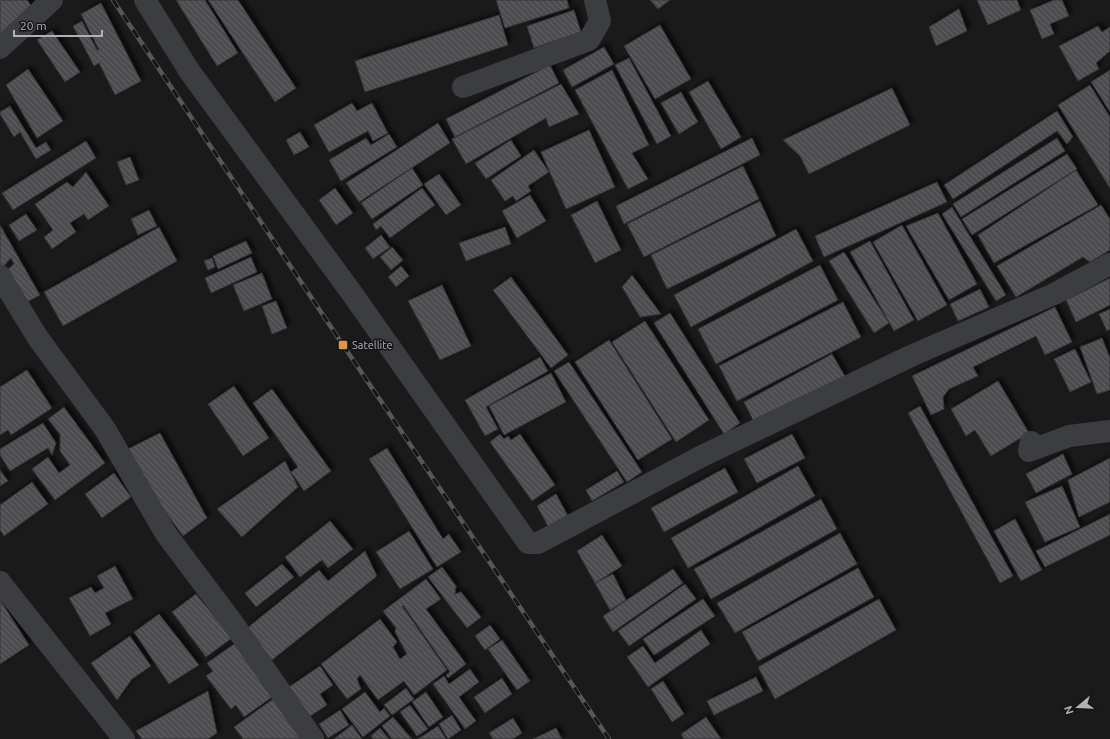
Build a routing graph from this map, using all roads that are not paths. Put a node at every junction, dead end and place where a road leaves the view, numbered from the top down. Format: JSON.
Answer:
{"nodes":[{"id":1,"x":52,"y":0,"type":"edge"},
{"id":2,"x":145,"y":0,"type":"edge"},
{"id":3,"x":595,"y":0,"type":"edge"},
{"id":4,"x":0,"y":48,"type":"edge"},
{"id":5,"x":464,"y":87,"type":"dead end"},
{"id":6,"x":1110,"y":264,"type":"edge"},
{"id":7,"x":0,"y":276,"type":"edge"},
{"id":8,"x":1110,"y":432,"type":"edge"},
{"id":9,"x":1031,"y":442,"type":"dead end"},
{"id":10,"x":0,"y":582,"type":"edge"},
{"id":11,"x":124,"y":739,"type":"edge"},
{"id":12,"x":313,"y":739,"type":"edge"}],
"edges":[{"from":1,"to":4,"type":"street"},
{"from":2,"to":6,"type":"street"},
{"from":3,"to":5,"type":"street"},
{"from":7,"to":12,"type":"street"},
{"from":8,"to":9,"type":"street"},
{"from":10,"to":11,"type":"street"}]}
